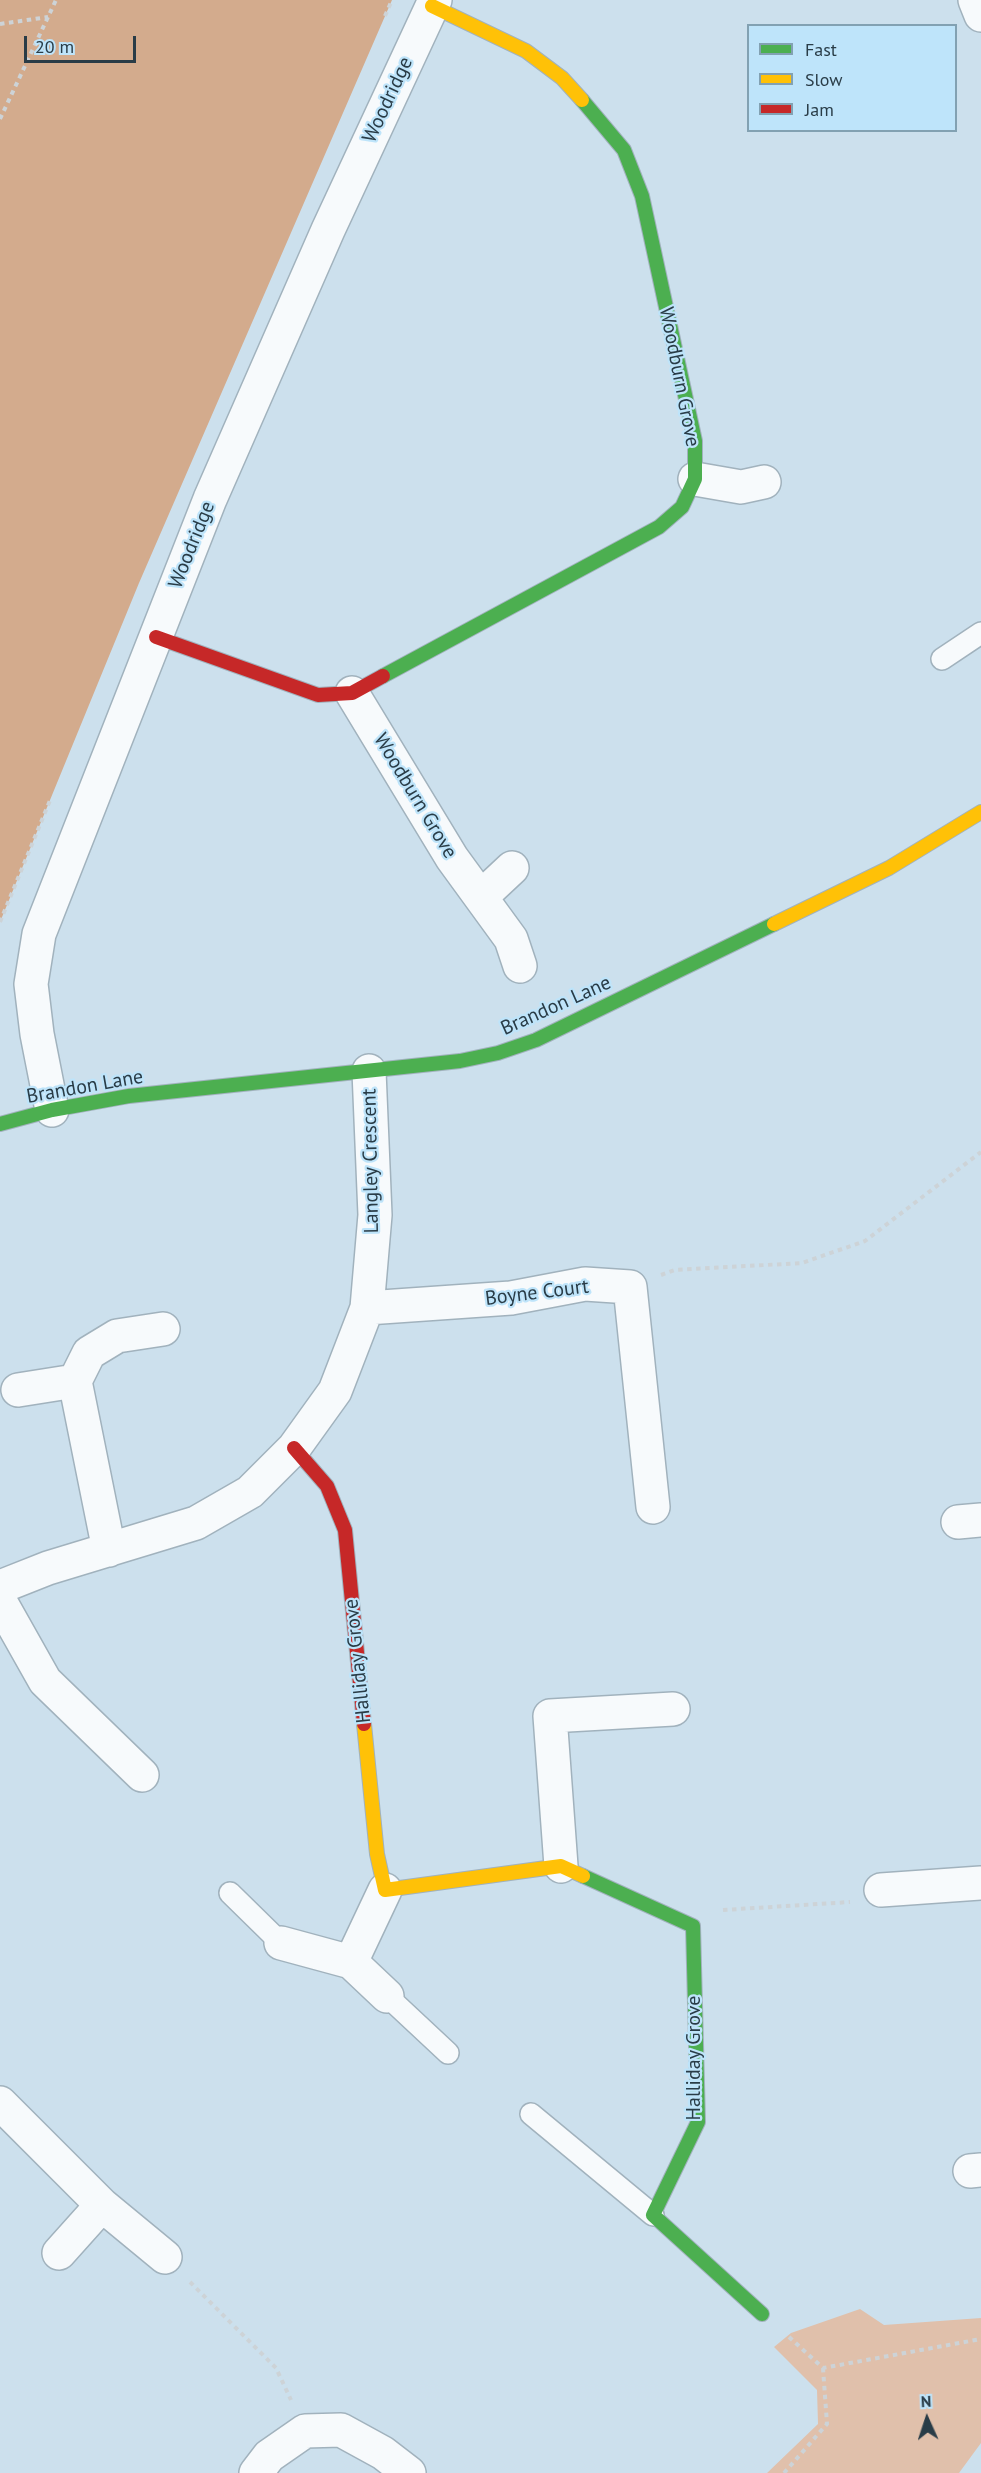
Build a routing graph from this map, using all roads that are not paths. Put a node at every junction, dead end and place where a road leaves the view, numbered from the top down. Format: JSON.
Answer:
{"nodes":[{"id":1,"x":975,"y":0,"type":"edge"},
{"id":2,"x":433,"y":3,"type":"edge"},
{"id":3,"x":981,"y":15,"type":"edge"},
{"id":4,"x":695,"y":479,"type":"junction"},
{"id":5,"x":764,"y":482,"type":"dead end"},
{"id":6,"x":981,"y":633,"type":"edge"},
{"id":7,"x":156,"y":637,"type":"junction"},
{"id":8,"x":942,"y":659,"type":"dead end"},
{"id":9,"x":352,"y":693,"type":"junction"},
{"id":10,"x":981,"y":812,"type":"edge"},
{"id":11,"x":512,"y":868,"type":"dead end"},
{"id":12,"x":481,"y":897,"type":"junction"},
{"id":13,"x":520,"y":966,"type":"dead end"},
{"id":14,"x":369,"y":1071,"type":"junction"},
{"id":15,"x":52,"y":1110,"type":"junction"},
{"id":16,"x":0,"y":1124,"type":"edge"},
{"id":17,"x":367,"y":1308,"type":"junction"},
{"id":18,"x":164,"y":1329,"type":"dead end"},
{"id":19,"x":75,"y":1381,"type":"junction"},
{"id":20,"x":18,"y":1390,"type":"dead end"},
{"id":21,"x":294,"y":1448,"type":"junction"},
{"id":22,"x":653,"y":1508,"type":"dead end"},
{"id":23,"x":110,"y":1550,"type":"junction"},
{"id":24,"x":0,"y":1587,"type":"edge"},
{"id":25,"x":0,"y":1601,"type":"edge"},
{"id":26,"x":673,"y":1709,"type":"dead end"},
{"id":27,"x":142,"y":1775,"type":"dead end"},
{"id":28,"x":561,"y":1866,"type":"junction"},
{"id":29,"x":981,"y":1882,"type":"edge"},
{"id":30,"x":385,"y":1890,"type":"junction"},
{"id":31,"x":881,"y":1890,"type":"road end"},
{"id":32,"x":230,"y":1893,"type":"dead end"},
{"id":33,"x":281,"y":1943,"type":"joint"},
{"id":34,"x":351,"y":1962,"type":"junction"},
{"id":35,"x":387,"y":1996,"type":"joint"},
{"id":36,"x":448,"y":2053,"type":"dead end"},
{"id":37,"x":0,"y":2103,"type":"edge"},
{"id":38,"x":531,"y":2114,"type":"dead end"},
{"id":39,"x":102,"y":2205,"type":"junction"},
{"id":40,"x":653,"y":2215,"type":"junction"},
{"id":41,"x":59,"y":2253,"type":"dead end"},
{"id":42,"x":165,"y":2257,"type":"road end"},
{"id":43,"x":762,"y":2314,"type":"road end"},
{"id":44,"x":256,"y":2473,"type":"edge"},
{"id":45,"x":409,"y":2473,"type":"edge"}],
"edges":[{"from":1,"to":3,"type":"street"},
{"from":2,"to":4,"type":"street","name":"Woodburn Grove"},
{"from":2,"to":7,"type":"street","name":"Woodridge"},
{"from":4,"to":5,"type":"street"},
{"from":4,"to":9,"type":"street","name":"Woodburn Grove"},
{"from":6,"to":8,"type":"lane"},
{"from":7,"to":9,"type":"street","name":"Woodburn Grove"},
{"from":7,"to":15,"type":"street","name":"Woodridge"},
{"from":9,"to":12,"type":"street","name":"Woodburn Grove"},
{"from":10,"to":14,"type":"street","name":"Brandon Lane"},
{"from":11,"to":12,"type":"street"},
{"from":12,"to":13,"type":"street","name":"Woodburn Grove"},
{"from":14,"to":15,"type":"street","name":"Brandon Lane"},
{"from":14,"to":17,"type":"street","name":"Langley Crescent"},
{"from":15,"to":16,"type":"street","name":"Brandon Lane"},
{"from":17,"to":21,"type":"street","name":"Langley Crescent"},
{"from":17,"to":22,"type":"street","name":"Boyne Court"},
{"from":18,"to":19,"type":"street"},
{"from":19,"to":20,"type":"street"},
{"from":19,"to":23,"type":"street"},
{"from":21,"to":23,"type":"street","name":"Langley Crescent"},
{"from":21,"to":30,"type":"street","name":"Halliday Grove"},
{"from":23,"to":24,"type":"street","name":"Langley Crescent"},
{"from":25,"to":27,"type":"street"},
{"from":26,"to":28,"type":"street"},
{"from":28,"to":30,"type":"street"},
{"from":28,"to":40,"type":"street","name":"Halliday Grove"},
{"from":29,"to":31,"type":"street"},
{"from":30,"to":34,"type":"street"},
{"from":32,"to":33,"type":"lane"},
{"from":33,"to":34,"type":"street"},
{"from":34,"to":35,"type":"street"},
{"from":35,"to":36,"type":"lane"},
{"from":37,"to":39,"type":"street"},
{"from":38,"to":40,"type":"lane"},
{"from":39,"to":41,"type":"street"},
{"from":39,"to":42,"type":"street"},
{"from":40,"to":43,"type":"street"},
{"from":44,"to":45,"type":"street"}]}
